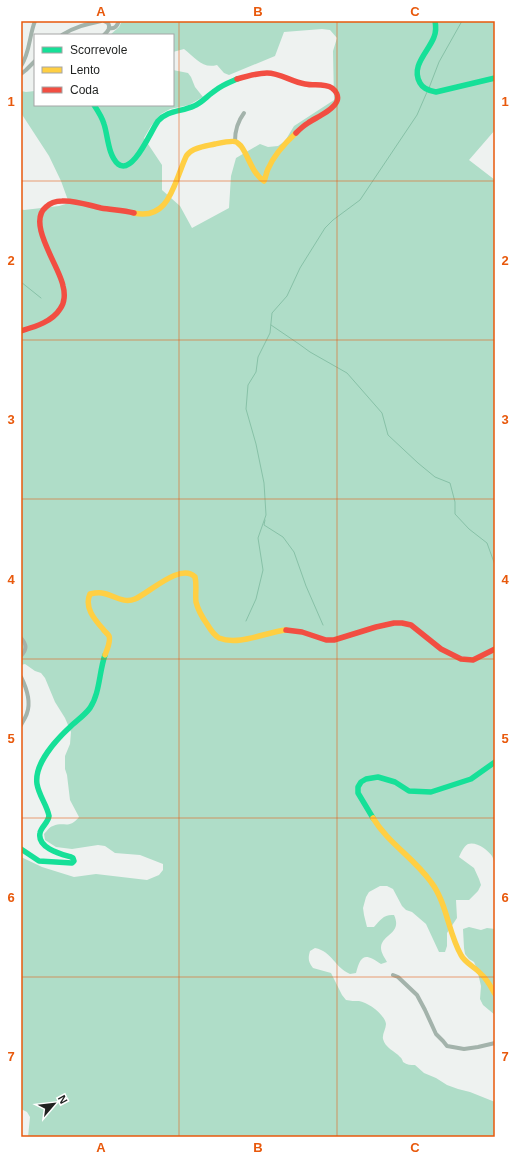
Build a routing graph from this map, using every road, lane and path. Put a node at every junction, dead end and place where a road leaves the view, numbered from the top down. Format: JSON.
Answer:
{"nodes":[{"id":1,"x":35,"y":21,"type":"edge"},
{"id":2,"x":101,"y":21,"type":"edge"},
{"id":3,"x":104,"y":21,"type":"edge"},
{"id":4,"x":119,"y":21,"type":"edge"},
{"id":5,"x":435,"y":21,"type":"edge"},
{"id":6,"x":110,"y":28,"type":"junction"},
{"id":7,"x":64,"y":34,"type":"edge"},
{"id":8,"x":105,"y":34,"type":"edge"},
{"id":9,"x":34,"y":62,"type":"edge"},
{"id":10,"x":21,"y":66,"type":"edge"},
{"id":11,"x":21,"y":74,"type":"edge"},
{"id":12,"x":495,"y":78,"type":"edge"},
{"id":13,"x":95,"y":106,"type":"edge"},
{"id":14,"x":244,"y":113,"type":"dead end"},
{"id":15,"x":235,"y":141,"type":"junction"},
{"id":16,"x":21,"y":331,"type":"edge"},
{"id":17,"x":21,"y":638,"type":"edge"},
{"id":18,"x":495,"y":649,"type":"edge"},
{"id":19,"x":21,"y":656,"type":"edge"},
{"id":20,"x":21,"y":677,"type":"edge"},
{"id":21,"x":21,"y":725,"type":"edge"},
{"id":22,"x":495,"y":762,"type":"edge"},
{"id":23,"x":21,"y":849,"type":"edge"},
{"id":24,"x":393,"y":975,"type":"dead end"},
{"id":25,"x":495,"y":994,"type":"edge"},
{"id":26,"x":495,"y":1043,"type":"edge"}],
"edges":[{"from":1,"to":10,"type":"street"},
{"from":2,"to":7,"type":"street"},
{"from":3,"to":6,"type":"street"},
{"from":4,"to":6,"type":"street"},
{"from":5,"to":12,"type":"street"},
{"from":6,"to":8,"type":"street"},
{"from":9,"to":11,"type":"street"},
{"from":13,"to":15,"type":"street"},
{"from":14,"to":15,"type":"street"},
{"from":15,"to":16,"type":"street"},
{"from":17,"to":19,"type":"street"},
{"from":18,"to":23,"type":"street"},
{"from":20,"to":21,"type":"street"},
{"from":22,"to":25,"type":"street"},
{"from":24,"to":26,"type":"street"}]}
